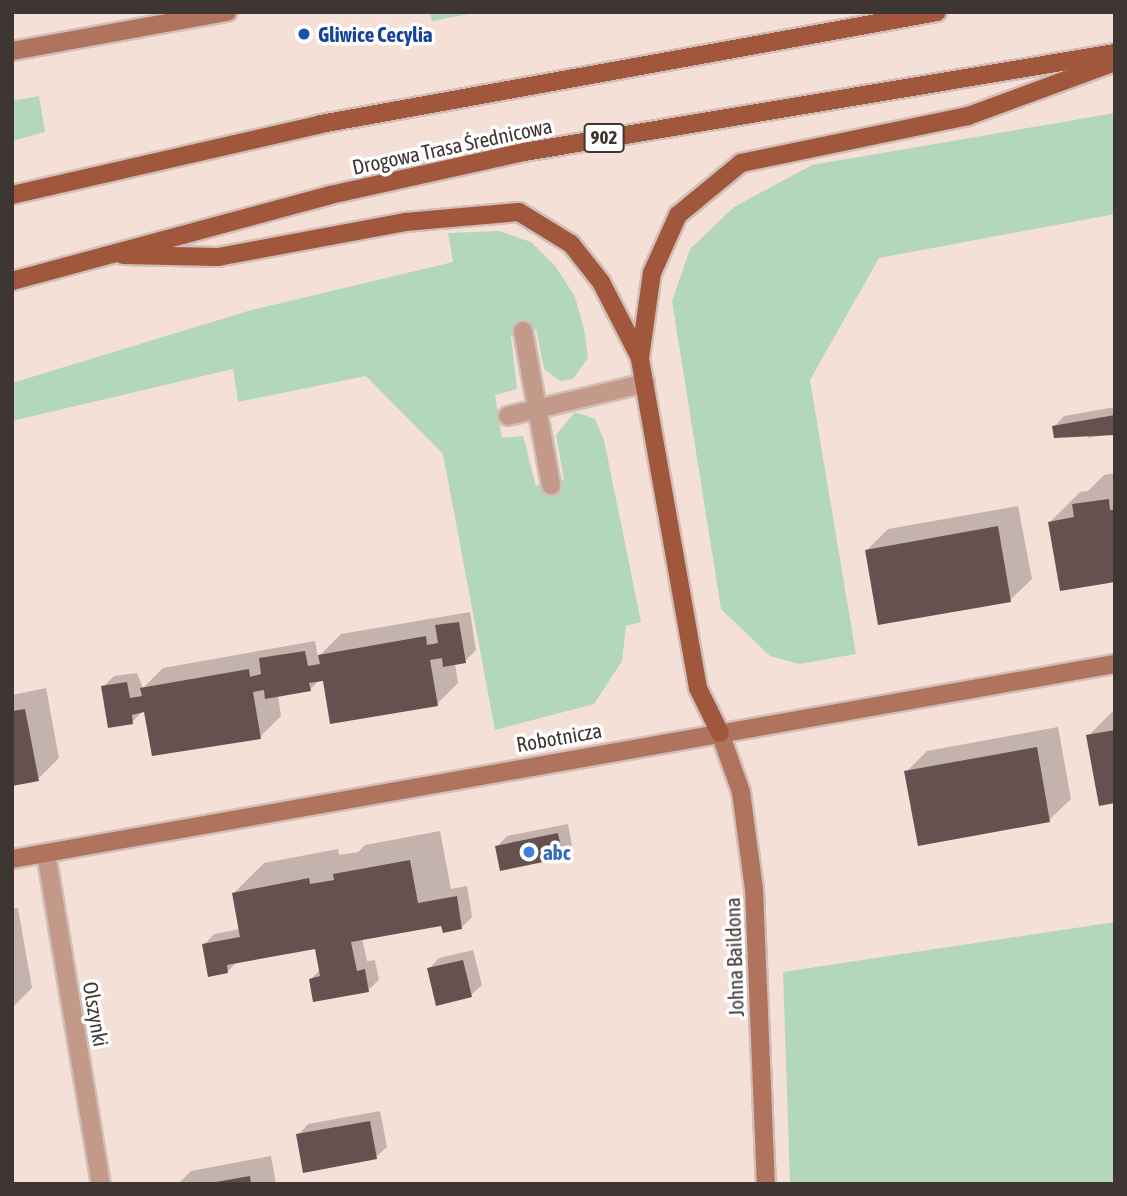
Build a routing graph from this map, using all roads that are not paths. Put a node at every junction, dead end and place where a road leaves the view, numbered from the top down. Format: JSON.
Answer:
{"nodes":[{"id":1,"x":227,"y":12,"type":"edge"},
{"id":2,"x":937,"y":12,"type":"edge"},
{"id":3,"x":12,"y":51,"type":"edge"},
{"id":4,"x":1115,"y":52,"type":"edge"},
{"id":5,"x":1115,"y":62,"type":"edge"},
{"id":6,"x":12,"y":195,"type":"edge"},
{"id":7,"x":100,"y":255,"type":"junction"},
{"id":8,"x":12,"y":281,"type":"edge"},
{"id":9,"x":523,"y":331,"type":"dead end"},
{"id":10,"x":640,"y":358,"type":"junction"},
{"id":11,"x":645,"y":383,"type":"junction"},
{"id":12,"x":537,"y":409,"type":"junction"},
{"id":13,"x":508,"y":416,"type":"dead end"},
{"id":14,"x":551,"y":485,"type":"dead end"},
{"id":15,"x":1115,"y":664,"type":"edge"},
{"id":16,"x":720,"y":733,"type":"junction"},
{"id":17,"x":46,"y":853,"type":"junction"},
{"id":18,"x":12,"y":859,"type":"edge"},
{"id":19,"x":101,"y":1184,"type":"edge"},
{"id":20,"x":766,"y":1184,"type":"edge"}],
"edges":[{"from":1,"to":3,"type":"street"},
{"from":2,"to":6,"type":"main road","name":"Drogowa Trasa Średnicowa"},
{"from":4,"to":7,"type":"main road","name":"Drogowa Trasa Średnicowa","number":"902"},
{"from":5,"to":10,"type":"main road"},
{"from":7,"to":8,"type":"main road","name":"Drogowa Trasa Średnicowa","number":"902"},
{"from":7,"to":10,"type":"main road"},
{"from":9,"to":12,"type":"street"},
{"from":10,"to":11,"type":"main road"},
{"from":11,"to":12,"type":"street"},
{"from":11,"to":16,"type":"main road"},
{"from":12,"to":13,"type":"street"},
{"from":12,"to":14,"type":"street"},
{"from":15,"to":16,"type":"street","name":"Robotnicza"},
{"from":16,"to":17,"type":"street","name":"Robotnicza"},
{"from":16,"to":20,"type":"street","name":"Johna Baildona"},
{"from":17,"to":18,"type":"street","name":"Robotnicza"},
{"from":17,"to":19,"type":"street","name":"Olszynki"}]}
